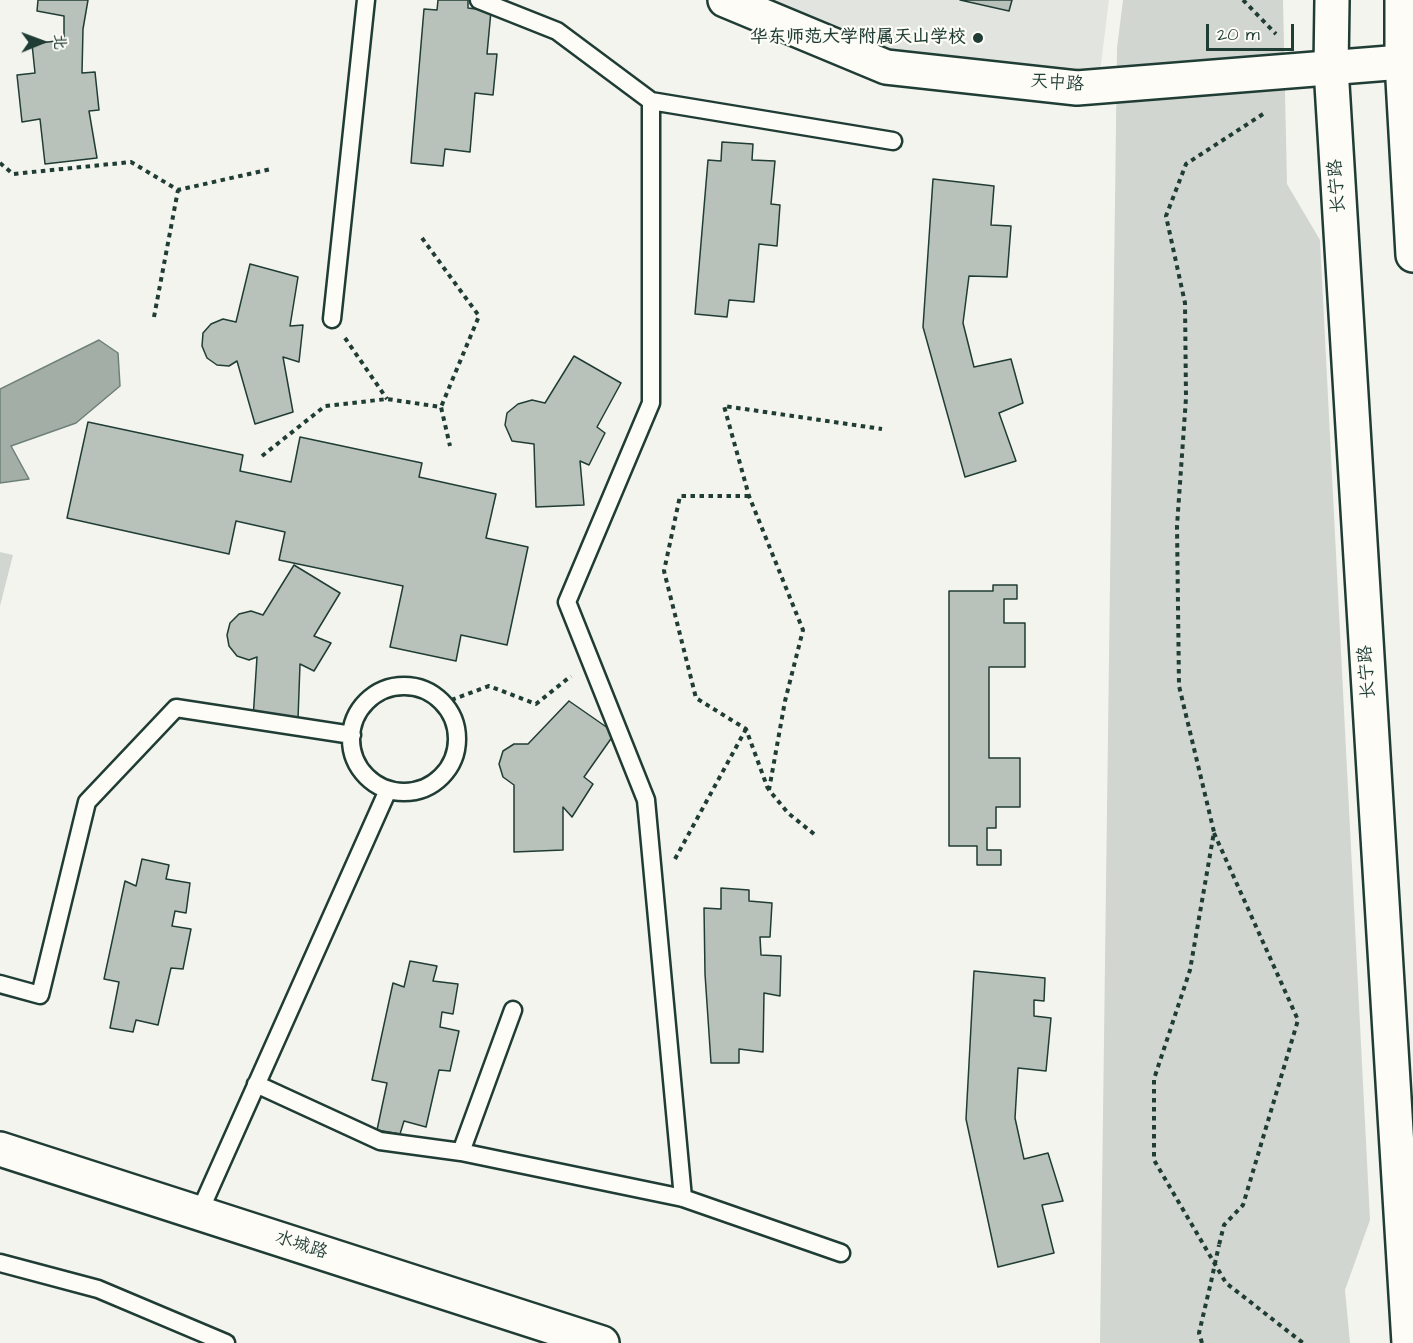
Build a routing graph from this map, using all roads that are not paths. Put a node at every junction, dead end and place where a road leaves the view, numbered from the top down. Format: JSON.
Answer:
{"nodes":[{"id":1,"x":366,"y":0,"type":"edge"},
{"id":2,"x":479,"y":0,"type":"edge"},
{"id":3,"x":725,"y":0,"type":"edge"},
{"id":4,"x":1332,"y":0,"type":"edge"},
{"id":5,"x":1402,"y":0,"type":"edge"},
{"id":6,"x":1402,"y":62,"type":"junction"},
{"id":7,"x":1331,"y":68,"type":"junction"},
{"id":8,"x":651,"y":101,"type":"junction"},
{"id":9,"x":893,"y":141,"type":"dead end"},
{"id":10,"x":1413,"y":255,"type":"edge"},
{"id":11,"x":332,"y":319,"type":"road end"},
{"id":12,"x":352,"y":735,"type":"junction"},
{"id":13,"x":388,"y":790,"type":"junction"},
{"id":14,"x":0,"y":984,"type":"edge"},
{"id":15,"x":513,"y":1010,"type":"dead end"},
{"id":16,"x":256,"y":1084,"type":"junction"},
{"id":17,"x":0,"y":1149,"type":"edge"},
{"id":18,"x":461,"y":1152,"type":"junction"},
{"id":19,"x":683,"y":1198,"type":"junction"},
{"id":20,"x":199,"y":1213,"type":"junction"},
{"id":21,"x":841,"y":1253,"type":"dead end"},
{"id":22,"x":0,"y":1263,"type":"edge"},
{"id":23,"x":226,"y":1343,"type":"edge"},
{"id":24,"x":602,"y":1343,"type":"edge"},
{"id":25,"x":1409,"y":1343,"type":"edge"}],
"edges":[{"from":1,"to":11,"type":"lane"},
{"from":2,"to":8,"type":"lane"},
{"from":3,"to":7,"type":"main road","name":"天中路"},
{"from":4,"to":7,"type":"main road","name":"长宁路"},
{"from":5,"to":6,"type":"main road"},
{"from":6,"to":7,"type":"main road","name":"天中路"},
{"from":6,"to":10,"type":"main road"},
{"from":7,"to":25,"type":"main road","name":"长宁路"},
{"from":8,"to":9,"type":"lane"},
{"from":8,"to":19,"type":"lane"},
{"from":12,"to":13,"type":"lane"},
{"from":12,"to":13,"type":"lane"},
{"from":12,"to":14,"type":"lane"},
{"from":13,"to":16,"type":"lane"},
{"from":15,"to":18,"type":"lane"},
{"from":16,"to":18,"type":"lane"},
{"from":16,"to":20,"type":"lane"},
{"from":17,"to":20,"type":"main road","name":"水城路"},
{"from":18,"to":19,"type":"lane"},
{"from":19,"to":21,"type":"lane"},
{"from":20,"to":24,"type":"main road","name":"水城路"},
{"from":22,"to":23,"type":"lane"}]}
